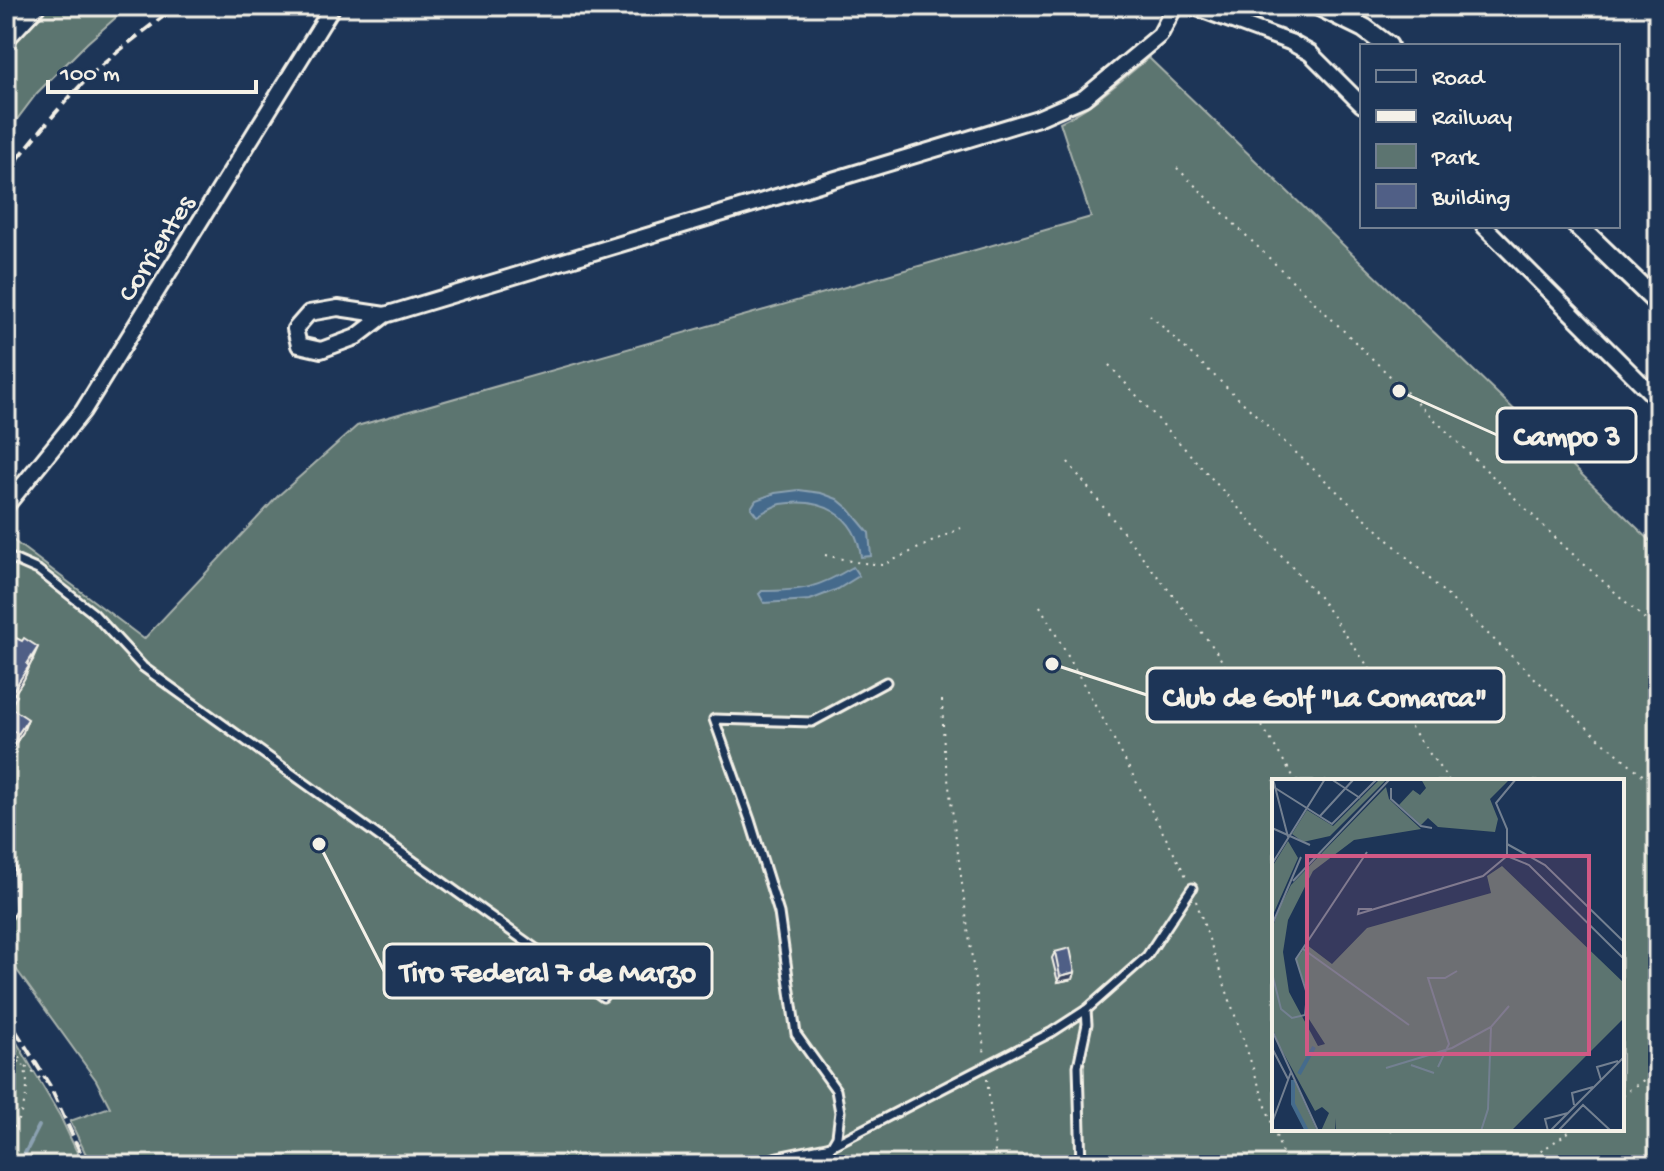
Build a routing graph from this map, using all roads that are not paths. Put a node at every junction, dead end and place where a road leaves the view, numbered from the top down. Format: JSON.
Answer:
{"nodes":[{"id":1,"x":35,"y":6,"type":"edge"},
{"id":2,"x":333,"y":6,"type":"edge"},
{"id":3,"x":1175,"y":6,"type":"edge"},
{"id":4,"x":1192,"y":6,"type":"edge"},
{"id":5,"x":1319,"y":6,"type":"edge"},
{"id":6,"x":8,"y":32,"type":"edge"},
{"id":7,"x":1385,"y":44,"type":"edge"},
{"id":8,"x":1360,"y":103,"type":"edge"},
{"id":9,"x":1486,"y":228,"type":"edge"},
{"id":10,"x":1580,"y":228,"type":"edge"},
{"id":11,"x":1658,"y":303,"type":"edge"},
{"id":12,"x":385,"y":315,"type":"junction"},
{"id":13,"x":1658,"y":400,"type":"edge"},
{"id":14,"x":6,"y":506,"type":"edge"},
{"id":15,"x":6,"y":556,"type":"edge"},
{"id":16,"x":886,"y":682,"type":"dead end"},
{"id":17,"x":6,"y":860,"type":"edge"},
{"id":18,"x":1192,"y":888,"type":"road end"},
{"id":19,"x":6,"y":912,"type":"edge"},
{"id":20,"x":603,"y":997,"type":"dead end"},
{"id":21,"x":1086,"y":1010,"type":"junction"},
{"id":22,"x":831,"y":1146,"type":"junction"},
{"id":23,"x":757,"y":1165,"type":"edge"},
{"id":24,"x":820,"y":1165,"type":"edge"},
{"id":25,"x":1081,"y":1165,"type":"edge"}],
"edges":[{"from":1,"to":6,"type":"street"},
{"from":2,"to":14,"type":"street","name":"Corrientes"},
{"from":3,"to":12,"type":"street"},
{"from":4,"to":8,"type":"street"},
{"from":5,"to":7,"type":"street"},
{"from":9,"to":13,"type":"street"},
{"from":10,"to":11,"type":"street"},
{"from":12,"to":12,"type":"street"},
{"from":15,"to":20,"type":"lane"},
{"from":16,"to":22,"type":"lane"},
{"from":17,"to":19,"type":"street"},
{"from":18,"to":21,"type":"lane"},
{"from":21,"to":22,"type":"lane"},
{"from":21,"to":25,"type":"lane"},
{"from":22,"to":23,"type":"lane"},
{"from":22,"to":24,"type":"lane"}]}
